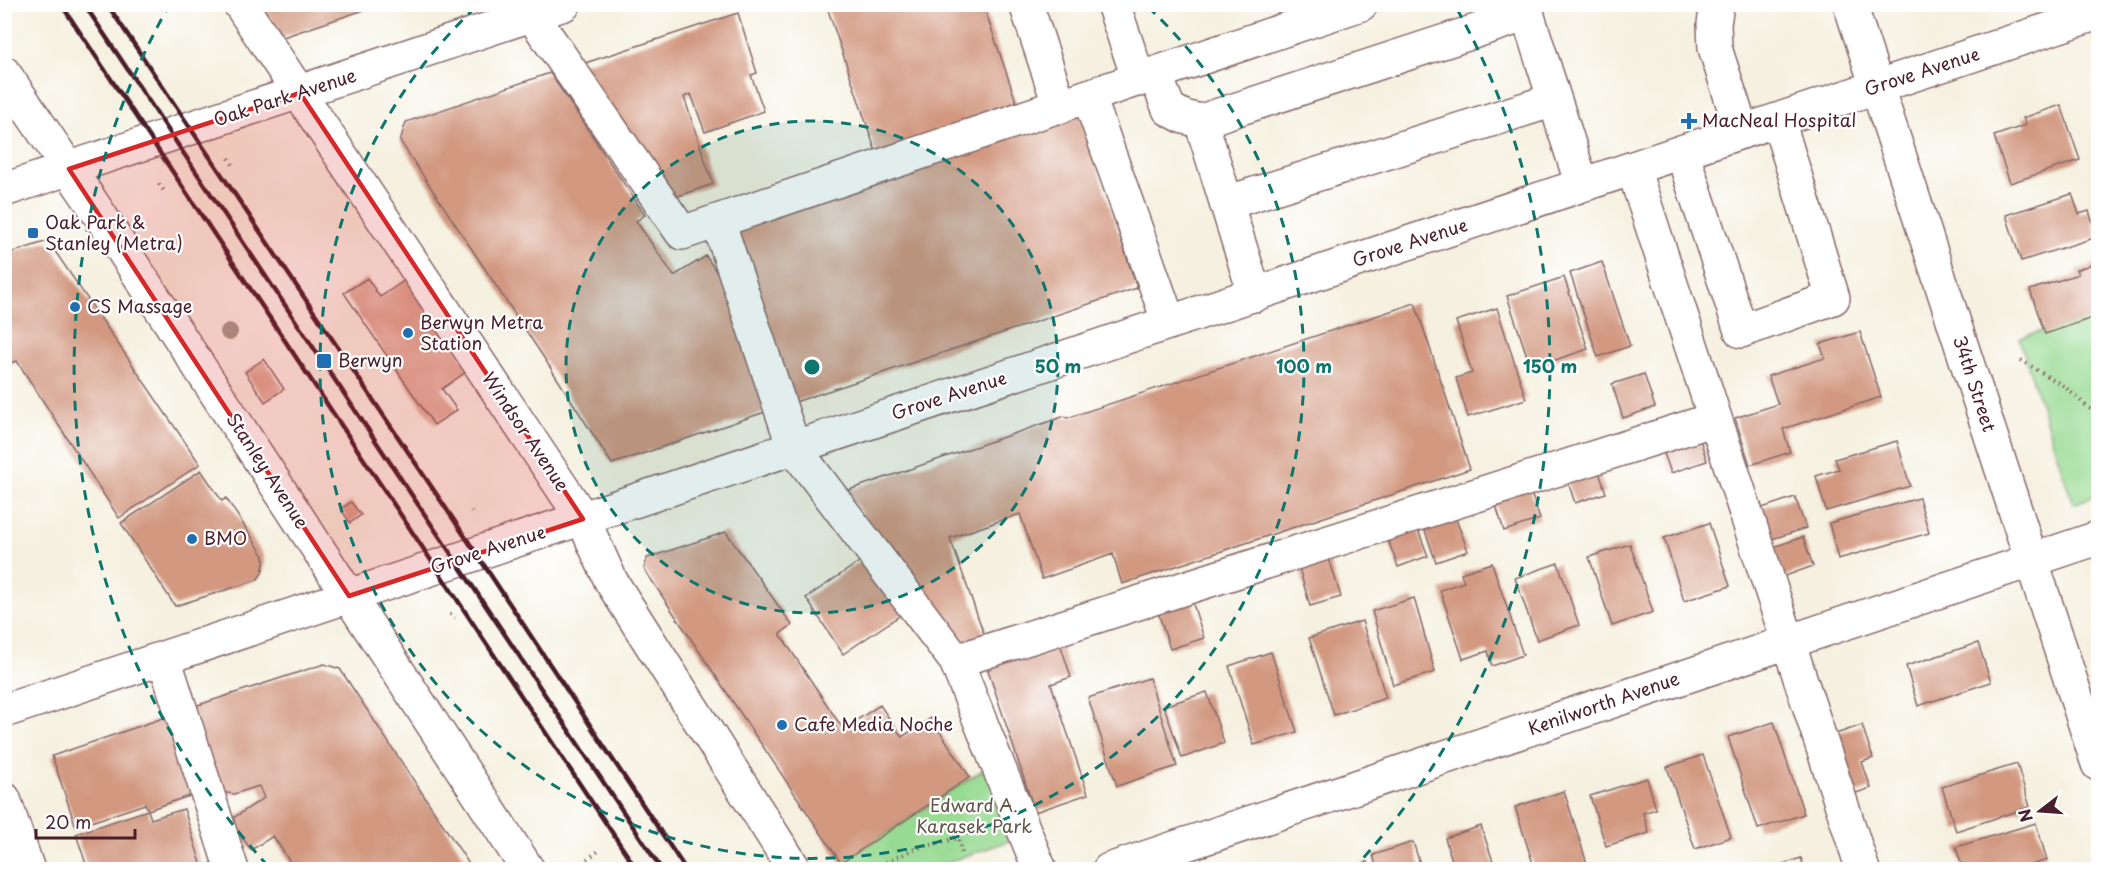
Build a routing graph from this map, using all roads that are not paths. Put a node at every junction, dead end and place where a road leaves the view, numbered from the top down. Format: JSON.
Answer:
{"nodes":[{"id":1,"x":240,"y":4,"type":"edge"},
{"id":2,"x":564,"y":4,"type":"edge"},
{"id":3,"x":1026,"y":4,"type":"edge"},
{"id":4,"x":1113,"y":4,"type":"edge"},
{"id":5,"x":1360,"y":4,"type":"edge"},
{"id":6,"x":1718,"y":4,"type":"edge"},
{"id":7,"x":1850,"y":4,"type":"edge"},
{"id":8,"x":1526,"y":9,"type":"edge"},
{"id":9,"x":2098,"y":13,"type":"edge"},
{"id":10,"x":532,"y":15,"type":"junction"},
{"id":11,"x":4,"y":73,"type":"edge"},
{"id":12,"x":1147,"y":77,"type":"junction"},
{"id":13,"x":1877,"y":87,"type":"junction"},
{"id":14,"x":300,"y":93,"type":"junction"},
{"id":15,"x":1554,"y":100,"type":"junction"},
{"id":16,"x":1074,"y":102,"type":"junction"},
{"id":17,"x":1778,"y":120,"type":"junction"},
{"id":18,"x":1201,"y":121,"type":"junction"},
{"id":19,"x":1742,"y":132,"type":"junction"},
{"id":20,"x":1682,"y":152,"type":"junction"},
{"id":21,"x":1634,"y":168,"type":"junction"},
{"id":22,"x":69,"y":169,"type":"junction"},
{"id":23,"x":1582,"y":185,"type":"junction"},
{"id":24,"x":4,"y":190,"type":"edge"},
{"id":25,"x":1226,"y":203,"type":"junction"},
{"id":26,"x":718,"y":221,"type":"junction"},
{"id":27,"x":1256,"y":295,"type":"junction"},
{"id":28,"x":1169,"y":323,"type":"junction"},
{"id":29,"x":1715,"y":419,"type":"junction"},
{"id":30,"x":794,"y":448,"type":"junction"},
{"id":31,"x":583,"y":519,"type":"junction"},
{"id":32,"x":2098,"y":538,"type":"edge"},
{"id":33,"x":2031,"y":560,"type":"junction"},
{"id":34,"x":349,"y":596,"type":"junction"},
{"id":35,"x":1788,"y":642,"type":"junction"},
{"id":36,"x":164,"y":658,"type":"junction"},
{"id":37,"x":956,"y":661,"type":"junction"},
{"id":38,"x":4,"y":711,"type":"edge"},
{"id":39,"x":2090,"y":712,"type":"edge"},
{"id":40,"x":2098,"y":764,"type":"edge"},
{"id":41,"x":4,"y":799,"type":"edge"},
{"id":42,"x":28,"y":870,"type":"edge"},
{"id":43,"x":232,"y":870,"type":"edge"},
{"id":44,"x":528,"y":870,"type":"edge"},
{"id":45,"x":795,"y":870,"type":"edge"},
{"id":46,"x":1040,"y":870,"type":"edge"},
{"id":47,"x":1109,"y":870,"type":"edge"},
{"id":48,"x":1863,"y":870,"type":"edge"}],
"edges":[{"from":1,"to":14,"type":"street","name":"Windsor Avenue"},
{"from":2,"to":10,"type":"street","name":"Oak Park Avenue"},
{"from":3,"to":16,"type":"street"},
{"from":4,"to":12,"type":"street"},
{"from":5,"to":12,"type":"street"},
{"from":6,"to":19,"type":"street"},
{"from":7,"to":13,"type":"street","name":"34th Street"},
{"from":8,"to":15,"type":"street"},
{"from":8,"to":18,"type":"street"},
{"from":9,"to":13,"type":"street","name":"Grove Avenue"},
{"from":10,"to":14,"type":"street","name":"Oak Park Avenue"},
{"from":10,"to":26,"type":"street"},
{"from":11,"to":22,"type":"street","name":"Stanley Avenue"},
{"from":12,"to":16,"type":"street"},
{"from":12,"to":18,"type":"street"},
{"from":13,"to":17,"type":"street","name":"Grove Avenue"},
{"from":13,"to":33,"type":"street","name":"34th Street"},
{"from":14,"to":22,"type":"street","name":"Oak Park Avenue"},
{"from":14,"to":31,"type":"street","name":"Windsor Avenue"},
{"from":15,"to":23,"type":"street"},
{"from":15,"to":25,"type":"street"},
{"from":16,"to":26,"type":"street"},
{"from":16,"to":28,"type":"street"},
{"from":17,"to":19,"type":"street","name":"Grove Avenue"},
{"from":17,"to":20,"type":"street"},
{"from":18,"to":25,"type":"street"},
{"from":19,"to":20,"type":"street","name":"Grove Avenue"},
{"from":20,"to":21,"type":"street","name":"Grove Avenue"},
{"from":21,"to":23,"type":"street","name":"Grove Avenue"},
{"from":21,"to":29,"type":"street"},
{"from":22,"to":24,"type":"street","name":"Oak Park Avenue"},
{"from":22,"to":34,"type":"street","name":"Stanley Avenue"},
{"from":23,"to":27,"type":"street","name":"Grove Avenue"},
{"from":25,"to":27,"type":"street"},
{"from":26,"to":30,"type":"street"},
{"from":27,"to":28,"type":"street","name":"Grove Avenue"},
{"from":28,"to":30,"type":"street","name":"Grove Avenue"},
{"from":29,"to":35,"type":"street"},
{"from":29,"to":37,"type":"street"},
{"from":30,"to":31,"type":"street","name":"Grove Avenue"},
{"from":30,"to":37,"type":"street"},
{"from":31,"to":34,"type":"street","name":"Grove Avenue"},
{"from":31,"to":45,"type":"street","name":"Windsor Avenue"},
{"from":32,"to":33,"type":"street","name":"Kenilworth Avenue"},
{"from":33,"to":35,"type":"street","name":"Kenilworth Avenue"},
{"from":33,"to":39,"type":"street","name":"34th Street"},
{"from":34,"to":36,"type":"street","name":"Grove Avenue"},
{"from":34,"to":44,"type":"street","name":"Stanley Avenue"},
{"from":35,"to":47,"type":"street","name":"Kenilworth Avenue"},
{"from":35,"to":48,"type":"street"},
{"from":36,"to":38,"type":"street","name":"Grove Avenue"},
{"from":36,"to":43,"type":"street"},
{"from":37,"to":46,"type":"street"},
{"from":39,"to":40,"type":"street","name":"34th Street"},
{"from":41,"to":42,"type":"street"}]}
